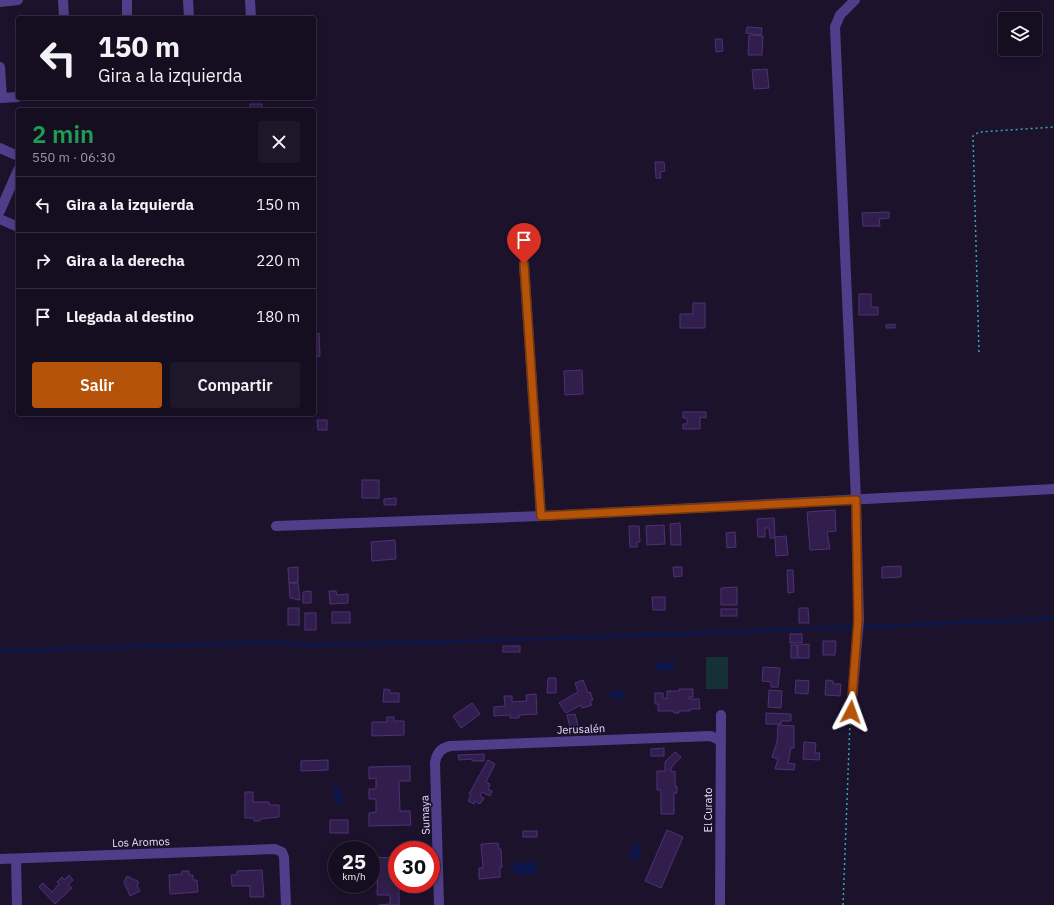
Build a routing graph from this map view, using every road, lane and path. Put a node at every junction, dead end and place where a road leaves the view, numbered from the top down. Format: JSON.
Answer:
{"nodes":[{"id":1,"x":18,"y":0,"type":"edge"},
{"id":2,"x":63,"y":0,"type":"edge"},
{"id":3,"x":127,"y":0,"type":"edge"},
{"id":4,"x":188,"y":0,"type":"edge"},
{"id":5,"x":250,"y":0,"type":"edge"},
{"id":6,"x":854,"y":0,"type":"edge"},
{"id":7,"x":0,"y":2,"type":"edge"},
{"id":8,"x":64,"y":16,"type":"edge"},
{"id":9,"x":127,"y":16,"type":"edge"},
{"id":10,"x":189,"y":16,"type":"edge"},
{"id":11,"x":251,"y":16,"type":"edge"},
{"id":12,"x":0,"y":67,"type":"edge"},
{"id":13,"x":16,"y":97,"type":"edge"},
{"id":14,"x":1,"y":98,"type":"edge"},
{"id":15,"x":1054,"y":127,"type":"edge"},
{"id":16,"x":0,"y":148,"type":"edge"},
{"id":17,"x":16,"y":155,"type":"edge"},
{"id":18,"x":16,"y":175,"type":"edge"},
{"id":19,"x":0,"y":211,"type":"edge"},
{"id":20,"x":0,"y":219,"type":"edge"},
{"id":21,"x":16,"y":225,"type":"edge"},
{"id":22,"x":524,"y":264,"type":"dead end"},
{"id":23,"x":979,"y":352,"type":"dead end"},
{"id":24,"x":1054,"y":490,"type":"edge"},
{"id":25,"x":856,"y":500,"type":"junction"},
{"id":26,"x":541,"y":516,"type":"junction"},
{"id":27,"x":276,"y":526,"type":"dead end"},
{"id":28,"x":851,"y":712,"type":"joint"},
{"id":29,"x":721,"y":715,"type":"dead end"},
{"id":30,"x":721,"y":742,"type":"junction"},
{"id":31,"x":441,"y":750,"type":"joint"},
{"id":32,"x":0,"y":859,"type":"edge"},
{"id":33,"x":16,"y":859,"type":"junction"},
{"id":34,"x":17,"y":905,"type":"edge"},
{"id":35,"x":286,"y":905,"type":"edge"},
{"id":36,"x":439,"y":905,"type":"edge"},
{"id":37,"x":720,"y":905,"type":"edge"},
{"id":38,"x":843,"y":905,"type":"edge"}],
"edges":[{"from":1,"to":7,"type":"street"},
{"from":2,"to":8,"type":"street"},
{"from":3,"to":9,"type":"street"},
{"from":4,"to":10,"type":"street"},
{"from":5,"to":11,"type":"street"},
{"from":6,"to":25,"type":"street"},
{"from":12,"to":14,"type":"street"},
{"from":13,"to":14,"type":"street"},
{"from":15,"to":23,"type":"path"},
{"from":16,"to":17,"type":"street"},
{"from":18,"to":19,"type":"street"},
{"from":20,"to":21,"type":"street"},
{"from":22,"to":26,"type":"street"},
{"from":24,"to":25,"type":"street"},
{"from":25,"to":26,"type":"street"},
{"from":25,"to":28,"type":"street"},
{"from":26,"to":27,"type":"street"},
{"from":28,"to":38,"type":"path"},
{"from":29,"to":30,"type":"street","name":"El Curato"},
{"from":30,"to":31,"type":"street","name":"Jerusalén"},
{"from":30,"to":37,"type":"street","name":"El Curato"},
{"from":31,"to":36,"type":"street","name":"Sumaya"},
{"from":32,"to":33,"type":"street","name":"Los Aromos"},
{"from":33,"to":34,"type":"street"},
{"from":33,"to":35,"type":"street","name":"Los Aromos"}]}
